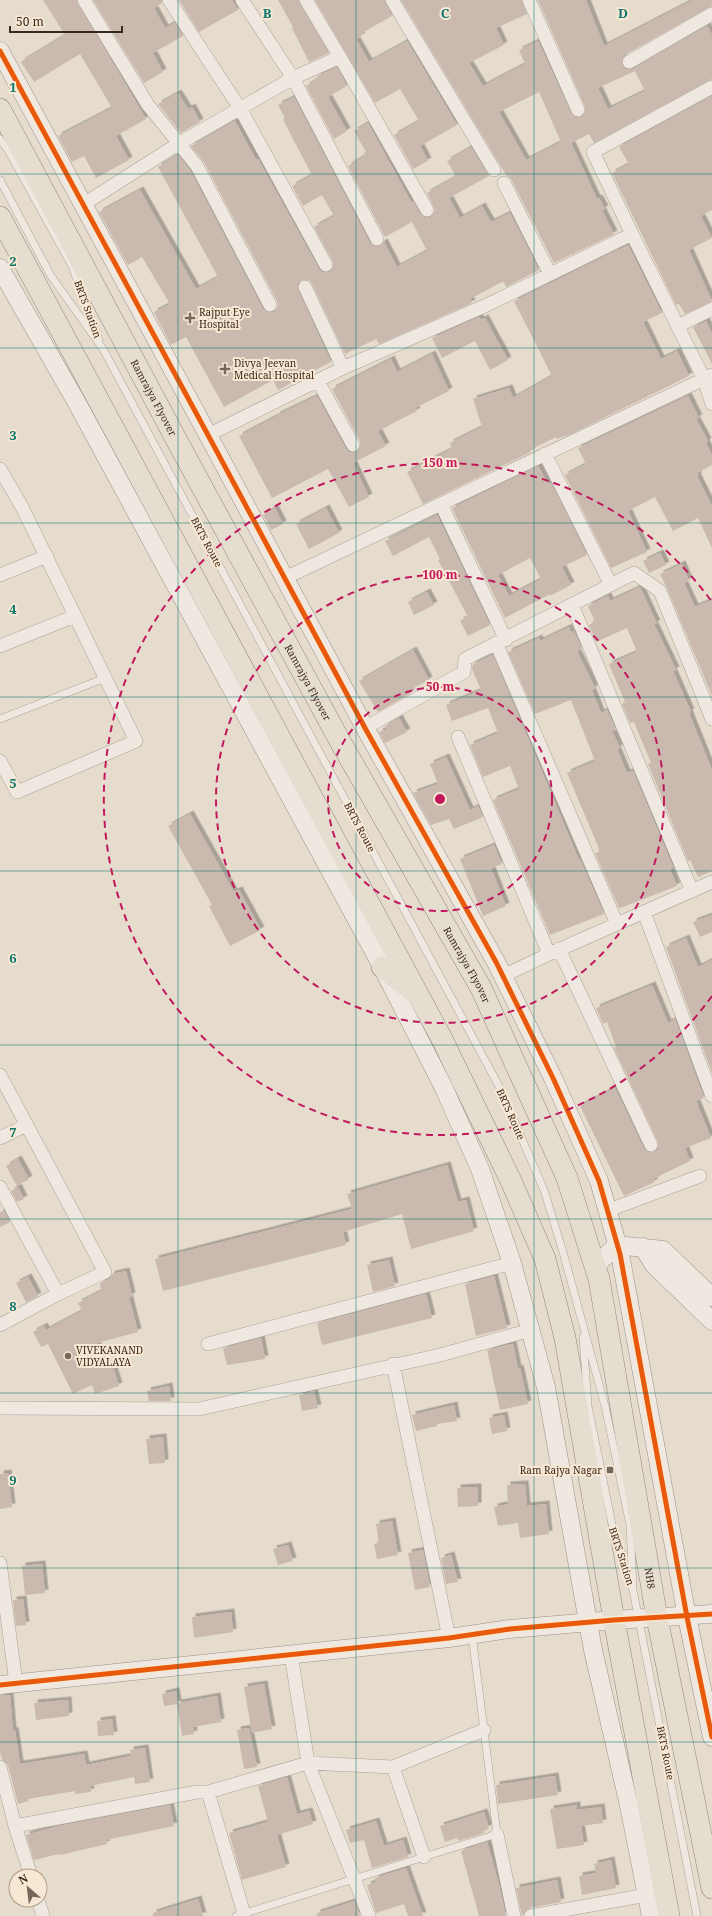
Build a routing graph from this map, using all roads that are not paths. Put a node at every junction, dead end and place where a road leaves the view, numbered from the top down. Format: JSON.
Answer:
{"nodes":[{"id":1,"x":84,"y":0,"type":"edge"},
{"id":2,"x":169,"y":0,"type":"edge"},
{"id":3,"x":242,"y":0,"type":"edge"},
{"id":4,"x":306,"y":0,"type":"edge"},
{"id":5,"x":392,"y":0,"type":"edge"},
{"id":6,"x":529,"y":0,"type":"edge"},
{"id":7,"x":712,"y":14,"type":"edge"},
{"id":8,"x":0,"y":51,"type":"edge"},
{"id":9,"x":340,"y":57,"type":"junction"},
{"id":10,"x":629,"y":62,"type":"dead end"},
{"id":11,"x":293,"y":78,"type":"junction"},
{"id":12,"x":712,"y":87,"type":"edge"},
{"id":13,"x":0,"y":109,"type":"edge"},
{"id":14,"x":241,"y":110,"type":"junction"},
{"id":15,"x":578,"y":110,"type":"dead end"},
{"id":16,"x":0,"y":139,"type":"edge"},
{"id":17,"x":178,"y":144,"type":"junction"},
{"id":18,"x":494,"y":170,"type":"dead end"},
{"id":19,"x":0,"y":180,"type":"edge"},
{"id":20,"x":504,"y":183,"type":"dead end"},
{"id":21,"x":84,"y":204,"type":"junction"},
{"id":22,"x":427,"y":210,"type":"dead end"},
{"id":23,"x":0,"y":217,"type":"edge"},
{"id":24,"x":632,"y":234,"type":"junction"},
{"id":25,"x":377,"y":239,"type":"dead end"},
{"id":26,"x":326,"y":265,"type":"dead end"},
{"id":27,"x":0,"y":268,"type":"edge"},
{"id":28,"x":550,"y":274,"type":"junction"},
{"id":29,"x":305,"y":287,"type":"dead end"},
{"id":30,"x":270,"y":305,"type":"dead end"},
{"id":31,"x":712,"y":309,"type":"edge"},
{"id":32,"x":678,"y":326,"type":"junction"},
{"id":33,"x":103,"y":349,"type":"junction"},
{"id":34,"x":343,"y":368,"type":"junction"},
{"id":35,"x":708,"y":377,"type":"edge"},
{"id":36,"x":318,"y":381,"type":"junction"},
{"id":37,"x":712,"y":404,"type":"edge"},
{"id":38,"x":208,"y":435,"type":"junction"},
{"id":39,"x":353,"y":446,"type":"dead end"},
{"id":40,"x":545,"y":454,"type":"junction"},
{"id":41,"x":0,"y":469,"type":"edge"},
{"id":42,"x":441,"y":504,"type":"junction"},
{"id":43,"x":46,"y":556,"type":"junction"},
{"id":44,"x":0,"y":575,"type":"edge"},
{"id":45,"x":285,"y":578,"type":"junction"},
{"id":46,"x":611,"y":585,"type":"junction"},
{"id":47,"x":572,"y":604,"type":"junction"},
{"id":48,"x":75,"y":616,"type":"junction"},
{"id":49,"x":501,"y":642,"type":"junction"},
{"id":50,"x":0,"y":646,"type":"edge"},
{"id":51,"x":105,"y":678,"type":"junction"},
{"id":52,"x":0,"y":719,"type":"edge"},
{"id":53,"x":712,"y":720,"type":"edge"},
{"id":54,"x":365,"y":728,"type":"junction"},
{"id":55,"x":458,"y":737,"type":"dead end"},
{"id":56,"x":2,"y":768,"type":"edge"},
{"id":57,"x":712,"y":882,"type":"edge"},
{"id":58,"x":692,"y":891,"type":"junction"},
{"id":59,"x":644,"y":912,"type":"junction"},
{"id":60,"x":617,"y":924,"type":"junction"},
{"id":61,"x":554,"y":952,"type":"junction"},
{"id":62,"x":382,"y":967,"type":"junction"},
{"id":63,"x":503,"y":976,"type":"junction"},
{"id":64,"x":420,"y":997,"type":"junction"},
{"id":65,"x":0,"y":1075,"type":"edge"},
{"id":66,"x":712,"y":1096,"type":"edge"},
{"id":67,"x":27,"y":1125,"type":"junction"},
{"id":68,"x":0,"y":1138,"type":"edge"},
{"id":69,"x":651,"y":1145,"type":"dead end"},
{"id":70,"x":700,"y":1176,"type":"dead end"},
{"id":71,"x":0,"y":1187,"type":"edge"},
{"id":72,"x":608,"y":1208,"type":"junction"},
{"id":73,"x":617,"y":1245,"type":"junction"},
{"id":74,"x":643,"y":1247,"type":"junction"},
{"id":75,"x":512,"y":1263,"type":"junction"},
{"id":76,"x":595,"y":1266,"type":"junction"},
{"id":77,"x":58,"y":1294,"type":"junction"},
{"id":78,"x":712,"y":1297,"type":"edge"},
{"id":79,"x":582,"y":1321,"type":"junction"},
{"id":80,"x":712,"y":1321,"type":"edge"},
{"id":81,"x":0,"y":1324,"type":"edge"},
{"id":82,"x":531,"y":1330,"type":"junction"},
{"id":83,"x":208,"y":1344,"type":"dead end"},
{"id":84,"x":393,"y":1364,"type":"junction"},
{"id":85,"x":0,"y":1408,"type":"edge"},
{"id":86,"x":0,"y":1563,"type":"edge"},
{"id":87,"x":633,"y":1590,"type":"junction"},
{"id":88,"x":712,"y":1614,"type":"edge"},
{"id":89,"x":687,"y":1617,"type":"junction"},
{"id":90,"x":648,"y":1618,"type":"junction"},
{"id":91,"x":614,"y":1620,"type":"junction"},
{"id":92,"x":589,"y":1622,"type":"junction"},
{"id":93,"x":472,"y":1634,"type":"junction"},
{"id":94,"x":449,"y":1638,"type":"junction"},
{"id":95,"x":291,"y":1654,"type":"junction"},
{"id":96,"x":8,"y":1684,"type":"edge"},
{"id":97,"x":484,"y":1730,"type":"junction"},
{"id":98,"x":712,"y":1738,"type":"edge"},
{"id":99,"x":308,"y":1763,"type":"junction"},
{"id":100,"x":393,"y":1767,"type":"junction"},
{"id":101,"x":0,"y":1768,"type":"edge"},
{"id":102,"x":208,"y":1792,"type":"junction"},
{"id":103,"x":15,"y":1826,"type":"junction"},
{"id":104,"x":497,"y":1834,"type":"junction"},
{"id":105,"x":424,"y":1857,"type":"junction"},
{"id":106,"x":28,"y":1868,"type":"edge"},
{"id":107,"x":354,"y":1879,"type":"junction"},
{"id":108,"x":712,"y":1888,"type":"edge"},
{"id":109,"x":647,"y":1895,"type":"junction"},
{"id":110,"x":240,"y":1915,"type":"edge"},
{"id":111,"x":369,"y":1916,"type":"edge"},
{"id":112,"x":514,"y":1916,"type":"edge"},
{"id":113,"x":531,"y":1916,"type":"edge"},
{"id":114,"x":651,"y":1916,"type":"edge"},
{"id":115,"x":669,"y":1916,"type":"edge"},
{"id":116,"x":697,"y":1916,"type":"edge"}],
"edges":[{"from":1,"to":17,"type":"street"},
{"from":2,"to":14,"type":"street"},
{"from":3,"to":11,"type":"street"},
{"from":4,"to":9,"type":"street"},
{"from":5,"to":18,"type":"street"},
{"from":6,"to":15,"type":"street"},
{"from":7,"to":10,"type":"street"},
{"from":8,"to":21,"type":"street"},
{"from":9,"to":11,"type":"street"},
{"from":9,"to":22,"type":"street"},
{"from":11,"to":14,"type":"street"},
{"from":11,"to":25,"type":"street"},
{"from":12,"to":24,"type":"street"},
{"from":13,"to":76,"type":"main road","name":"Ramrajya Flyover"},
{"from":14,"to":17,"type":"street"},
{"from":14,"to":26,"type":"street"},
{"from":16,"to":33,"type":"lane","name":"BRTS Station"},
{"from":17,"to":21,"type":"street"},
{"from":17,"to":30,"type":"street"},
{"from":19,"to":33,"type":"lane","name":"BRTS Station"},
{"from":20,"to":28,"type":"street"},
{"from":21,"to":38,"type":"street"},
{"from":23,"to":64,"type":"main road"},
{"from":24,"to":28,"type":"street"},
{"from":24,"to":32,"type":"street"},
{"from":27,"to":62,"type":"street"},
{"from":28,"to":34,"type":"street"},
{"from":29,"to":34,"type":"street"},
{"from":31,"to":32,"type":"street"},
{"from":32,"to":35,"type":"street"},
{"from":33,"to":79,"type":"lane","name":"BRTS Route"},
{"from":34,"to":36,"type":"street"},
{"from":35,"to":37,"type":"street"},
{"from":35,"to":40,"type":"street"},
{"from":36,"to":38,"type":"street"},
{"from":36,"to":39,"type":"street"},
{"from":38,"to":45,"type":"street"},
{"from":40,"to":42,"type":"street"},
{"from":40,"to":46,"type":"street"},
{"from":41,"to":43,"type":"street"},
{"from":42,"to":45,"type":"street"},
{"from":42,"to":49,"type":"street"},
{"from":43,"to":44,"type":"street"},
{"from":43,"to":48,"type":"street"},
{"from":45,"to":54,"type":"street"},
{"from":46,"to":47,"type":"street"},
{"from":46,"to":53,"type":"street"},
{"from":47,"to":49,"type":"street"},
{"from":47,"to":58,"type":"street"},
{"from":48,"to":50,"type":"street"},
{"from":48,"to":51,"type":"street"},
{"from":49,"to":54,"type":"street"},
{"from":49,"to":60,"type":"street"},
{"from":51,"to":52,"type":"lane"},
{"from":51,"to":56,"type":"street"},
{"from":54,"to":63,"type":"street"},
{"from":55,"to":61,"type":"street"},
{"from":57,"to":58,"type":"street"},
{"from":58,"to":59,"type":"street"},
{"from":59,"to":60,"type":"street"},
{"from":59,"to":66,"type":"street"},
{"from":60,"to":61,"type":"street"},
{"from":61,"to":63,"type":"street"},
{"from":61,"to":69,"type":"street"},
{"from":62,"to":64,"type":"main road"},
{"from":62,"to":75,"type":"street"},
{"from":63,"to":72,"type":"street"},
{"from":64,"to":91,"type":"main road"},
{"from":65,"to":67,"type":"street"},
{"from":67,"to":68,"type":"street"},
{"from":67,"to":77,"type":"street"},
{"from":70,"to":72,"type":"street"},
{"from":71,"to":77,"type":"street"},
{"from":72,"to":73,"type":"street"},
{"from":73,"to":74,"type":"street"},
{"from":73,"to":76,"type":"street"},
{"from":73,"to":89,"type":"street"},
{"from":74,"to":78,"type":"street"},
{"from":74,"to":80,"type":"street"},
{"from":75,"to":82,"type":"street"},
{"from":75,"to":83,"type":"street"},
{"from":76,"to":90,"type":"main road","name":"NH8"},
{"from":77,"to":81,"type":"street"},
{"from":79,"to":87,"type":"lane","name":"BRTS Station"},
{"from":79,"to":87,"type":"lane","name":"BRTS Station"},
{"from":82,"to":84,"type":"street"},
{"from":82,"to":92,"type":"street"},
{"from":84,"to":85,"type":"street"},
{"from":84,"to":94,"type":"street"},
{"from":86,"to":96,"type":"street"},
{"from":87,"to":90,"type":"lane","name":"BRTS Route"},
{"from":88,"to":89,"type":"street"},
{"from":89,"to":90,"type":"street"},
{"from":89,"to":98,"type":"street"},
{"from":90,"to":91,"type":"street"},
{"from":90,"to":108,"type":"main road","name":"NH8"},
{"from":90,"to":116,"type":"lane","name":"BRTS Route"},
{"from":91,"to":92,"type":"street"},
{"from":91,"to":115,"type":"main road"},
{"from":92,"to":93,"type":"street"},
{"from":92,"to":109,"type":"street"},
{"from":93,"to":94,"type":"street"},
{"from":93,"to":97,"type":"lane"},
{"from":94,"to":95,"type":"street"},
{"from":95,"to":96,"type":"street"},
{"from":95,"to":99,"type":"street"},
{"from":97,"to":100,"type":"street"},
{"from":97,"to":104,"type":"lane"},
{"from":99,"to":100,"type":"street"},
{"from":99,"to":102,"type":"street"},
{"from":99,"to":107,"type":"street"},
{"from":100,"to":105,"type":"street"},
{"from":101,"to":103,"type":"street"},
{"from":102,"to":103,"type":"street"},
{"from":102,"to":110,"type":"street"},
{"from":103,"to":106,"type":"street"},
{"from":104,"to":105,"type":"lane"},
{"from":104,"to":112,"type":"street"},
{"from":105,"to":107,"type":"lane"},
{"from":107,"to":110,"type":"lane"},
{"from":107,"to":111,"type":"street"},
{"from":109,"to":113,"type":"street"},
{"from":109,"to":114,"type":"street"}]}
